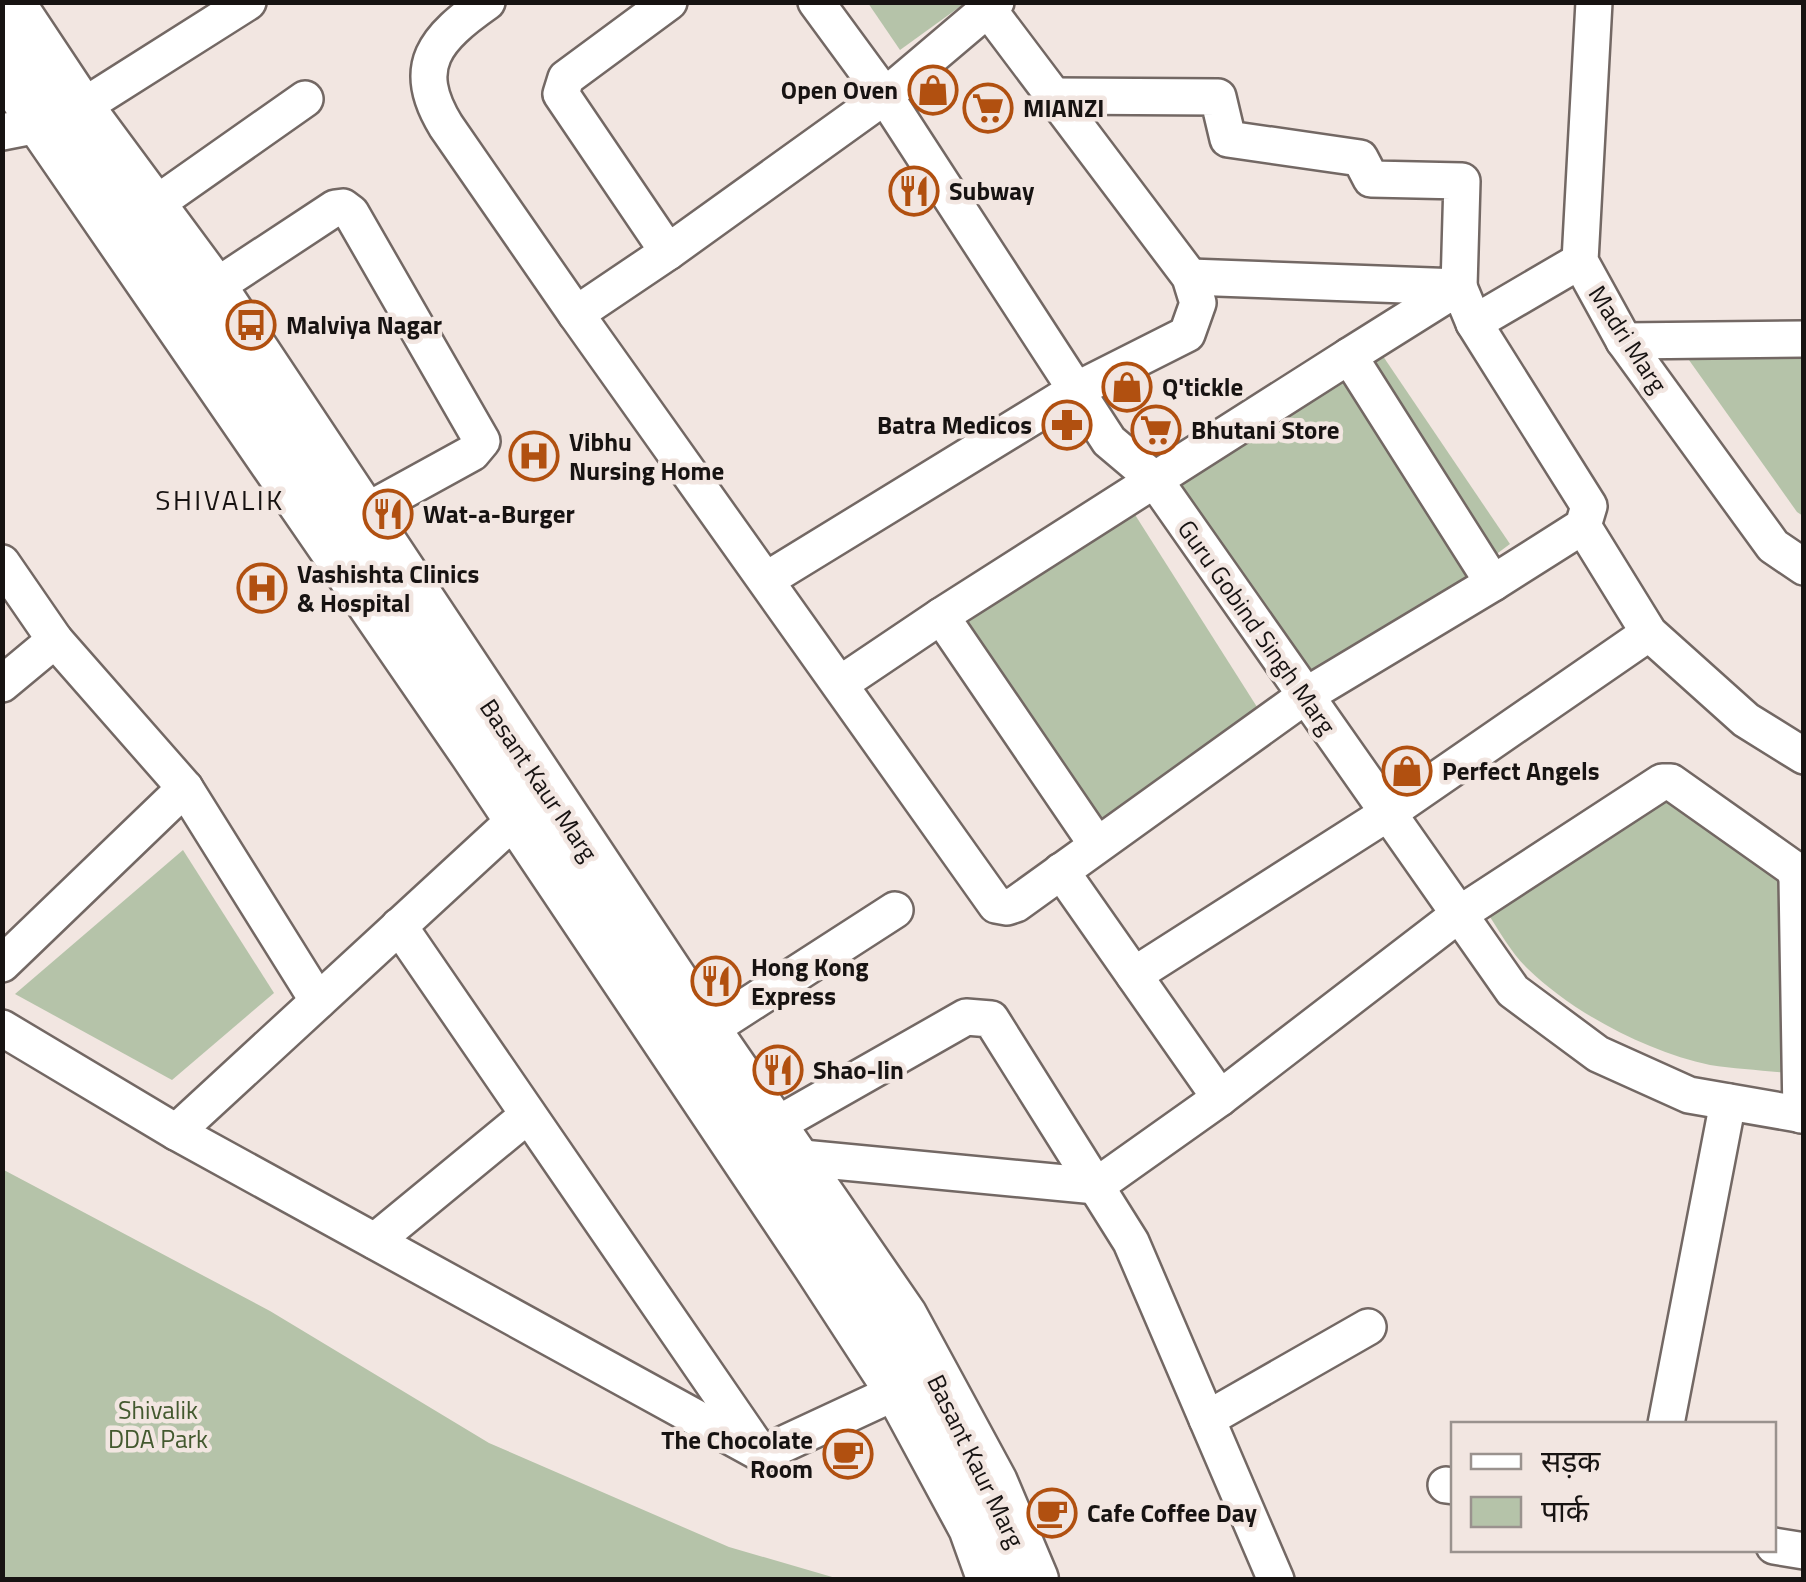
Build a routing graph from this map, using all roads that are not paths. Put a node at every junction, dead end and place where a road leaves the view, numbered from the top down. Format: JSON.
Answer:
{"nodes":[{"id":1,"x":248,"y":2,"type":"edge"},
{"id":2,"x":668,"y":2,"type":"edge"},
{"id":3,"x":816,"y":2,"type":"edge"},
{"id":4,"x":1594,"y":2,"type":"edge"},
{"id":5,"x":481,"y":4,"type":"edge"},
{"id":6,"x":992,"y":6,"type":"edge"},
{"id":7,"x":11,"y":18,"type":"edge"},
{"id":8,"x":884,"y":96,"type":"junction"},
{"id":9,"x":1054,"y":96,"type":"junction"},
{"id":10,"x":305,"y":99,"type":"dead end"},
{"id":11,"x":42,"y":122,"type":"edge"},
{"id":12,"x":150,"y":208,"type":"junction"},
{"id":13,"x":668,"y":252,"type":"junction"},
{"id":14,"x":1580,"y":261,"type":"junction"},
{"id":15,"x":1190,"y":277,"type":"junction"},
{"id":16,"x":1459,"y":287,"type":"junction"},
{"id":17,"x":212,"y":290,"type":"junction"},
{"id":18,"x":576,"y":314,"type":"junction"},
{"id":19,"x":1474,"y":323,"type":"junction"},
{"id":20,"x":1804,"y":339,"type":"edge"},
{"id":21,"x":1624,"y":341,"type":"junction"},
{"id":22,"x":1349,"y":356,"type":"junction"},
{"id":23,"x":1076,"y":390,"type":"junction"},
{"id":24,"x":1154,"y":480,"type":"junction"},
{"id":25,"x":361,"y":514,"type":"junction"},
{"id":26,"x":1583,"y":526,"type":"junction"},
{"id":27,"x":2,"y":563,"type":"edge"},
{"id":28,"x":1804,"y":568,"type":"edge"},
{"id":29,"x":766,"y":580,"type":"junction"},
{"id":30,"x":1494,"y":583,"type":"junction"},
{"id":31,"x":940,"y":616,"type":"junction"},
{"id":32,"x":1649,"y":633,"type":"junction"},
{"id":33,"x":55,"y":640,"type":"junction"},
{"id":34,"x":2,"y":684,"type":"edge"},
{"id":35,"x":840,"y":684,"type":"junction"},
{"id":36,"x":1305,"y":696,"type":"junction"},
{"id":37,"x":1804,"y":756,"type":"edge"},
{"id":38,"x":185,"y":788,"type":"junction"},
{"id":39,"x":1388,"y":813,"type":"junction"},
{"id":40,"x":518,"y":816,"type":"junction"},
{"id":41,"x":1097,"y":845,"type":"junction"},
{"id":42,"x":1062,"y":871,"type":"junction"},
{"id":43,"x":895,"y":910,"type":"dead end"},
{"id":44,"x":1458,"y":915,"type":"junction"},
{"id":45,"x":399,"y":926,"type":"junction"},
{"id":46,"x":2,"y":964,"type":"edge"},
{"id":47,"x":1134,"y":976,"type":"junction"},
{"id":48,"x":318,"y":1001,"type":"junction"},
{"id":49,"x":2,"y":1028,"type":"edge"},
{"id":50,"x":706,"y":1032,"type":"junction"},
{"id":51,"x":1220,"y":1098,"type":"junction"},
{"id":52,"x":1728,"y":1102,"type":"junction"},
{"id":53,"x":528,"y":1114,"type":"junction"},
{"id":54,"x":1802,"y":1115,"type":"edge"},
{"id":55,"x":176,"y":1132,"type":"junction"},
{"id":56,"x":765,"y":1149,"type":"junction"},
{"id":57,"x":1096,"y":1186,"type":"junction"},
{"id":58,"x":375,"y":1241,"type":"junction"},
{"id":59,"x":1368,"y":1328,"type":"dead end"},
{"id":60,"x":900,"y":1390,"type":"junction"},
{"id":61,"x":1208,"y":1419,"type":"junction"},
{"id":62,"x":1666,"y":1422,"type":"edge"},
{"id":63,"x":762,"y":1454,"type":"junction"},
{"id":64,"x":993,"y":1580,"type":"edge"},
{"id":65,"x":1033,"y":1580,"type":"edge"},
{"id":66,"x":1276,"y":1580,"type":"edge"}],
"edges":[{"from":1,"to":11,"type":"street"},
{"from":2,"to":13,"type":"street"},
{"from":3,"to":8,"type":"street","name":"Guru Gobind Singh Marg"},
{"from":4,"to":14,"type":"street","name":"Madri Marg"},
{"from":5,"to":18,"type":"street"},
{"from":6,"to":8,"type":"street"},
{"from":6,"to":9,"type":"street"},
{"from":7,"to":11,"type":"main road","name":"Basant Kaur Marg"},
{"from":8,"to":13,"type":"street"},
{"from":8,"to":23,"type":"street","name":"Guru Gobind Singh Marg"},
{"from":9,"to":15,"type":"street"},
{"from":9,"to":16,"type":"street"},
{"from":10,"to":12,"type":"street"},
{"from":11,"to":12,"type":"main road","name":"Basant Kaur Marg"},
{"from":11,"to":40,"type":"main road","name":"Basant Kaur Marg"},
{"from":12,"to":17,"type":"main road","name":"Basant Kaur Marg"},
{"from":13,"to":18,"type":"street"},
{"from":14,"to":19,"type":"street"},
{"from":14,"to":21,"type":"street","name":"Madri Marg"},
{"from":15,"to":16,"type":"street"},
{"from":15,"to":23,"type":"street"},
{"from":16,"to":19,"type":"street"},
{"from":16,"to":22,"type":"street"},
{"from":17,"to":25,"type":"main road","name":"Basant Kaur Marg"},
{"from":17,"to":25,"type":"street"},
{"from":18,"to":29,"type":"street"},
{"from":19,"to":26,"type":"street"},
{"from":20,"to":21,"type":"street"},
{"from":21,"to":28,"type":"street","name":"Madri Marg"},
{"from":22,"to":24,"type":"street"},
{"from":22,"to":30,"type":"street"},
{"from":23,"to":24,"type":"street","name":"Guru Gobind Singh Marg"},
{"from":23,"to":29,"type":"street"},
{"from":24,"to":31,"type":"street"},
{"from":24,"to":36,"type":"street","name":"Guru Gobind Singh Marg"},
{"from":25,"to":50,"type":"main road","name":"Basant Kaur Marg"},
{"from":26,"to":30,"type":"street"},
{"from":26,"to":32,"type":"street"},
{"from":27,"to":33,"type":"street"},
{"from":29,"to":35,"type":"street"},
{"from":30,"to":36,"type":"street"},
{"from":31,"to":35,"type":"street"},
{"from":31,"to":41,"type":"street"},
{"from":32,"to":37,"type":"street"},
{"from":32,"to":39,"type":"street"},
{"from":33,"to":34,"type":"street"},
{"from":33,"to":38,"type":"street"},
{"from":35,"to":42,"type":"street"},
{"from":36,"to":39,"type":"street","name":"Guru Gobind Singh Marg"},
{"from":36,"to":41,"type":"street"},
{"from":38,"to":46,"type":"street"},
{"from":38,"to":48,"type":"street"},
{"from":39,"to":44,"type":"street","name":"Guru Gobind Singh Marg"},
{"from":39,"to":47,"type":"street"},
{"from":40,"to":45,"type":"street"},
{"from":40,"to":56,"type":"main road","name":"Basant Kaur Marg"},
{"from":41,"to":42,"type":"street"},
{"from":42,"to":47,"type":"street"},
{"from":43,"to":50,"type":"street"},
{"from":44,"to":51,"type":"street"},
{"from":44,"to":52,"type":"street","name":"Guru Gobind Singh Marg"},
{"from":44,"to":54,"type":"street"},
{"from":45,"to":48,"type":"street"},
{"from":45,"to":53,"type":"street"},
{"from":47,"to":51,"type":"street"},
{"from":48,"to":55,"type":"street"},
{"from":49,"to":55,"type":"street"},
{"from":50,"to":56,"type":"main road","name":"Basant Kaur Marg"},
{"from":51,"to":57,"type":"street"},
{"from":52,"to":54,"type":"street","name":"Guru Gobind Singh Marg"},
{"from":52,"to":62,"type":"street"},
{"from":53,"to":58,"type":"street"},
{"from":53,"to":63,"type":"street"},
{"from":55,"to":58,"type":"street"},
{"from":56,"to":57,"type":"street"},
{"from":56,"to":57,"type":"street"},
{"from":56,"to":60,"type":"main road","name":"Basant Kaur Marg"},
{"from":56,"to":65,"type":"main road","name":"Basant Kaur Marg"},
{"from":57,"to":61,"type":"street"},
{"from":58,"to":63,"type":"street"},
{"from":59,"to":61,"type":"street"},
{"from":60,"to":63,"type":"street"},
{"from":60,"to":64,"type":"main road","name":"Basant Kaur Marg"},
{"from":61,"to":66,"type":"street"}]}
